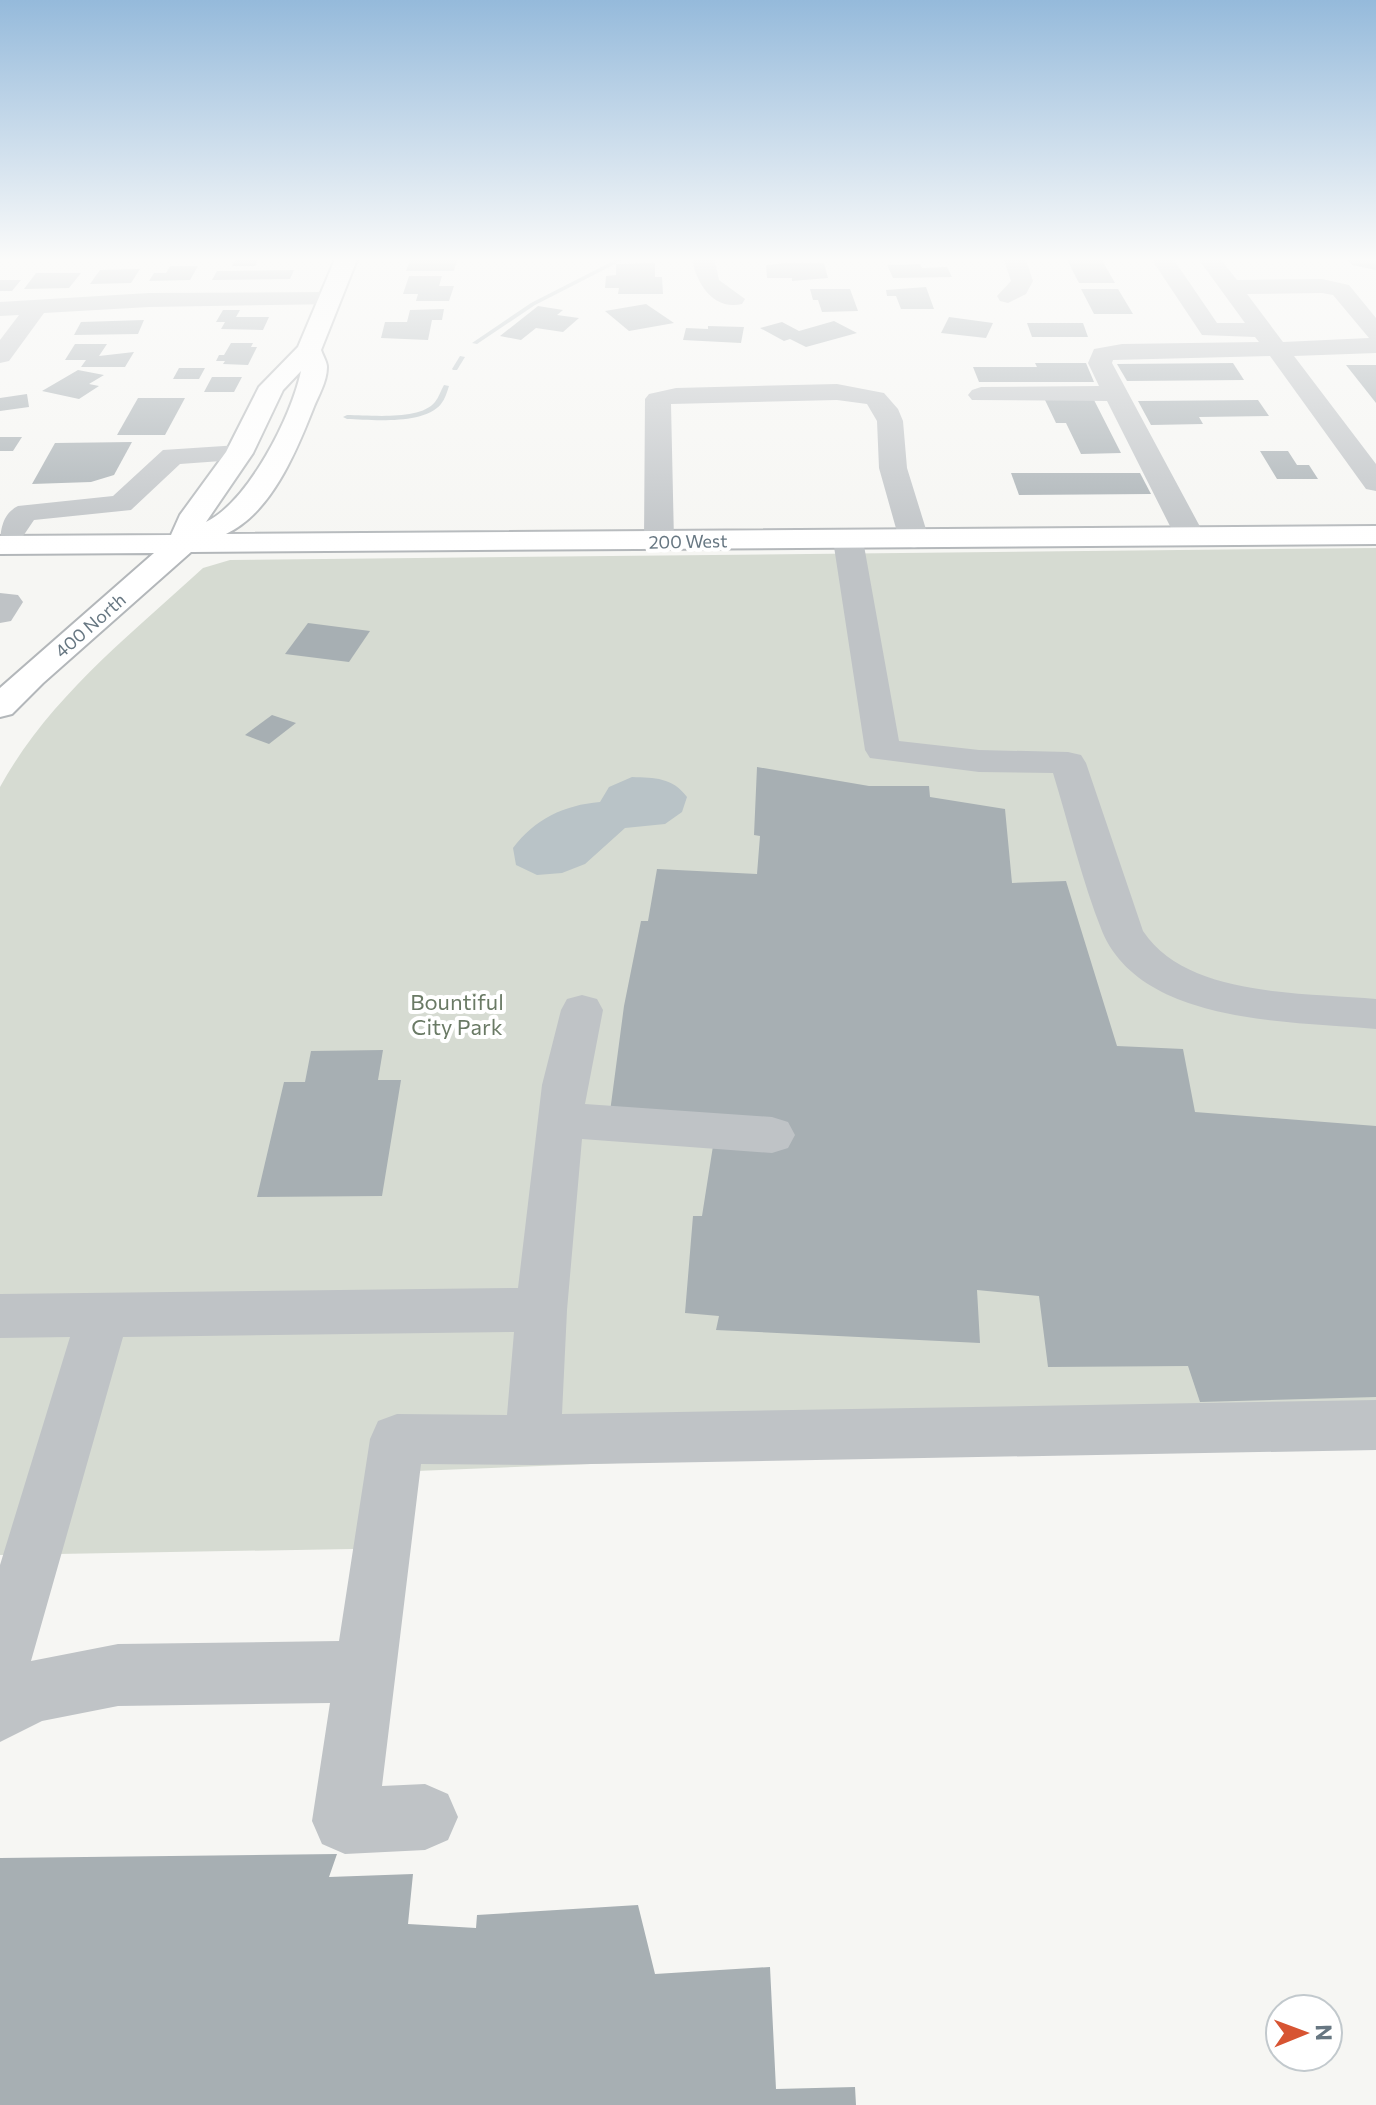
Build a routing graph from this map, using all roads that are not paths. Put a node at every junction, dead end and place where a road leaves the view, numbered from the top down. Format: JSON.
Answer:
{"nodes":[{"id":1,"x":304,"y":355,"type":"edge"},
{"id":2,"x":311,"y":355,"type":"edge"},
{"id":3,"x":1103,"y":355,"type":"edge"},
{"id":4,"x":1282,"y":355,"type":"edge"},
{"id":5,"x":1116,"y":393,"type":"junction"},
{"id":6,"x":981,"y":395,"type":"dead end"},
{"id":7,"x":239,"y":453,"type":"junction"},
{"id":8,"x":1376,"y":483,"type":"edge"},
{"id":9,"x":1376,"y":535,"type":"edge"},
{"id":10,"x":1190,"y":536,"type":"junction"},
{"id":11,"x":914,"y":539,"type":"junction"},
{"id":12,"x":848,"y":540,"type":"junction"},
{"id":13,"x":659,"y":541,"type":"junction"},
{"id":14,"x":1,"y":545,"type":"edge"},
{"id":15,"x":182,"y":545,"type":"junction"},
{"id":16,"x":0,"y":602,"type":"edge"},
{"id":17,"x":0,"y":614,"type":"edge"},
{"id":18,"x":0,"y":707,"type":"edge"},
{"id":19,"x":582,"y":1010,"type":"dead end"},
{"id":20,"x":1376,"y":1014,"type":"edge"},
{"id":21,"x":560,"y":1120,"type":"junction"},
{"id":22,"x":772,"y":1135,"type":"dead end"},
{"id":23,"x":541,"y":1310,"type":"junction"},
{"id":24,"x":103,"y":1315,"type":"junction"},
{"id":25,"x":0,"y":1316,"type":"edge"},
{"id":26,"x":1376,"y":1425,"type":"edge"},
{"id":27,"x":533,"y":1440,"type":"junction"},
{"id":28,"x":0,"y":1664,"type":"edge"},
{"id":29,"x":366,"y":1669,"type":"junction"},
{"id":30,"x":0,"y":1711,"type":"edge"},
{"id":31,"x":425,"y":1817,"type":"dead end"}],
"edges":[{"from":1,"to":7,"type":"main road","name":"400 North"},
{"from":2,"to":15,"type":"main road","name":"400 North"},
{"from":3,"to":5,"type":"street"},
{"from":4,"to":8,"type":"street"},
{"from":5,"to":6,"type":"street"},
{"from":5,"to":10,"type":"street"},
{"from":7,"to":14,"type":"street"},
{"from":7,"to":15,"type":"main road","name":"400 North"},
{"from":9,"to":10,"type":"main road","name":"200 West"},
{"from":10,"to":11,"type":"main road","name":"200 West"},
{"from":11,"to":12,"type":"main road","name":"200 West"},
{"from":11,"to":13,"type":"street"},
{"from":12,"to":13,"type":"main road","name":"200 West"},
{"from":12,"to":20,"type":"street"},
{"from":13,"to":15,"type":"main road","name":"200 West"},
{"from":14,"to":15,"type":"main road","name":"200 West"},
{"from":15,"to":18,"type":"main road","name":"400 North"},
{"from":16,"to":17,"type":"street"},
{"from":19,"to":21,"type":"street"},
{"from":21,"to":22,"type":"street"},
{"from":21,"to":23,"type":"street"},
{"from":23,"to":24,"type":"street"},
{"from":23,"to":27,"type":"street"},
{"from":24,"to":25,"type":"street"},
{"from":24,"to":28,"type":"street"},
{"from":26,"to":27,"type":"street"},
{"from":27,"to":29,"type":"street"},
{"from":29,"to":30,"type":"street"},
{"from":29,"to":31,"type":"street"}]}
